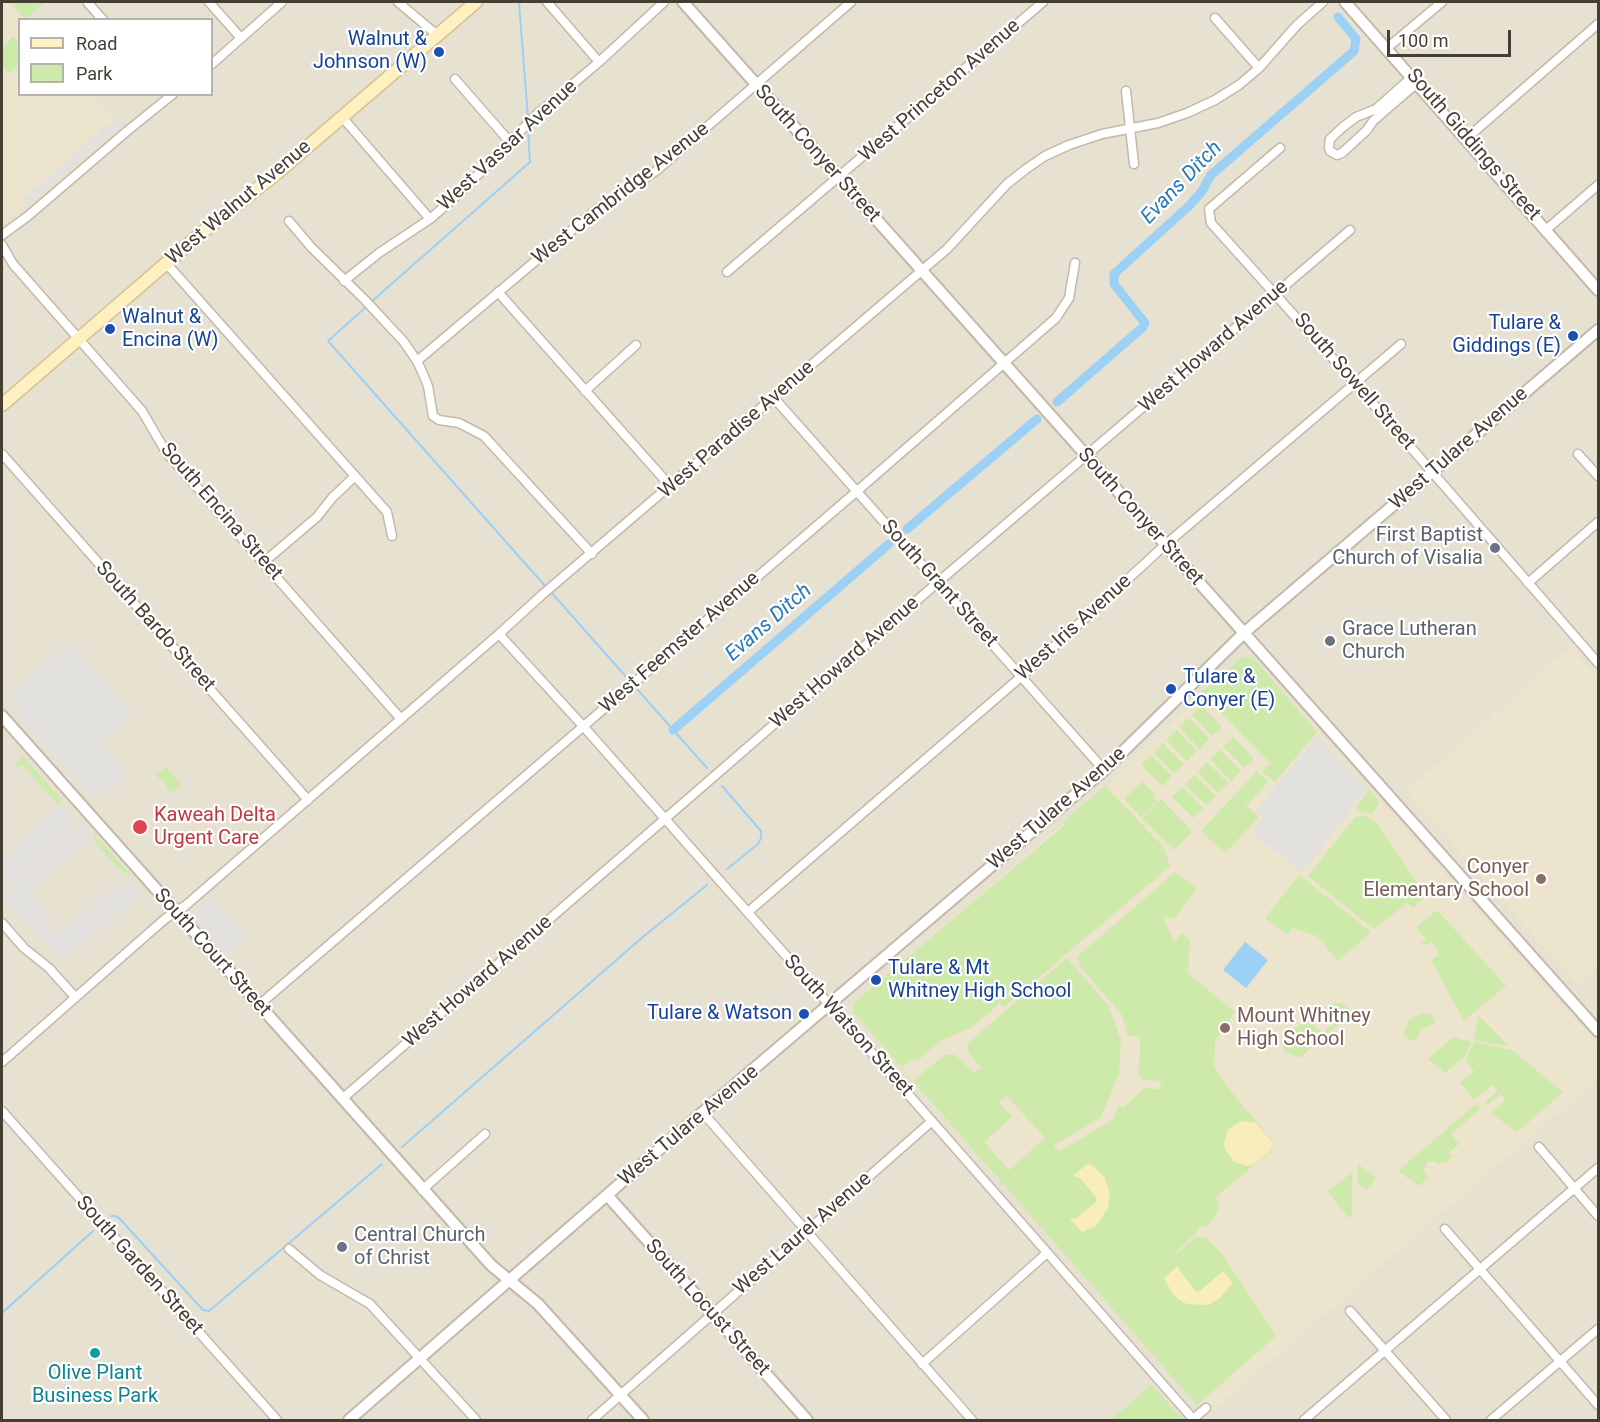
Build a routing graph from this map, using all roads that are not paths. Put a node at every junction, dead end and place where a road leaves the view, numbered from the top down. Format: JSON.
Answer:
{"nodes":[{"id":1,"x":209,"y":2,"type":"edge"},
{"id":2,"x":282,"y":2,"type":"edge"},
{"id":3,"x":398,"y":2,"type":"edge"},
{"id":4,"x":476,"y":2,"type":"edge"},
{"id":5,"x":547,"y":2,"type":"edge"},
{"id":6,"x":664,"y":2,"type":"edge"},
{"id":7,"x":683,"y":2,"type":"edge"},
{"id":8,"x":850,"y":2,"type":"edge"},
{"id":9,"x":1043,"y":2,"type":"edge"},
{"id":10,"x":1323,"y":2,"type":"edge"},
{"id":11,"x":1345,"y":2,"type":"edge"},
{"id":12,"x":1442,"y":2,"type":"edge"},
{"id":13,"x":88,"y":3,"type":"edge"},
{"id":14,"x":101,"y":18,"type":"edge"},
{"id":15,"x":1215,"y":18,"type":"dead end"},
{"id":16,"x":1599,"y":24,"type":"edge"},
{"id":17,"x":437,"y":35,"type":"junction"},
{"id":18,"x":241,"y":38,"type":"junction"},
{"id":19,"x":1387,"y":48,"type":"junction"},
{"id":20,"x":599,"y":62,"type":"junction"},
{"id":21,"x":213,"y":63,"type":"edge"},
{"id":22,"x":1259,"y":68,"type":"junction"},
{"id":23,"x":455,"y":79,"type":"dead end"},
{"id":24,"x":1415,"y":80,"type":"junction"},
{"id":25,"x":755,"y":84,"type":"junction"},
{"id":26,"x":1126,"y":92,"type":"dead end"},
{"id":27,"x":170,"y":96,"type":"edge"},
{"id":28,"x":342,"y":117,"type":"junction"},
{"id":29,"x":1130,"y":128,"type":"junction"},
{"id":30,"x":1467,"y":138,"type":"junction"},
{"id":31,"x":509,"y":141,"type":"junction"},
{"id":32,"x":1280,"y":148,"type":"dead end"},
{"id":33,"x":1134,"y":164,"type":"dead end"},
{"id":34,"x":839,"y":178,"type":"junction"},
{"id":35,"x":1599,"y":185,"type":"edge"},
{"id":36,"x":430,"y":219,"type":"junction"},
{"id":37,"x":289,"y":221,"type":"dead end"},
{"id":38,"x":1547,"y":229,"type":"junction"},
{"id":39,"x":1350,"y":230,"type":"dead end"},
{"id":40,"x":2,"y":235,"type":"edge"},
{"id":41,"x":2,"y":245,"type":"edge"},
{"id":42,"x":1075,"y":262,"type":"dead end"},
{"id":43,"x":166,"y":263,"type":"junction"},
{"id":44,"x":921,"y":271,"type":"junction"},
{"id":45,"x":727,"y":272,"type":"dead end"},
{"id":46,"x":344,"y":280,"type":"junction"},
{"id":47,"x":1599,"y":290,"type":"edge"},
{"id":48,"x":498,"y":292,"type":"junction"},
{"id":49,"x":1276,"y":294,"type":"junction"},
{"id":50,"x":1599,"y":330,"type":"edge"},
{"id":51,"x":78,"y":339,"type":"junction"},
{"id":52,"x":1401,"y":344,"type":"dead end"},
{"id":53,"x":636,"y":345,"type":"dead end"},
{"id":54,"x":417,"y":361,"type":"junction"},
{"id":55,"x":1005,"y":363,"type":"junction"},
{"id":56,"x":1354,"y":382,"type":"junction"},
{"id":57,"x":585,"y":391,"type":"junction"},
{"id":58,"x":774,"y":398,"type":"junction"},
{"id":59,"x":2,"y":405,"type":"edge"},
{"id":60,"x":2,"y":454,"type":"edge"},
{"id":61,"x":1578,"y":454,"type":"dead end"},
{"id":62,"x":1086,"y":457,"type":"junction"},
{"id":63,"x":1432,"y":472,"type":"junction"},
{"id":64,"x":356,"y":476,"type":"junction"},
{"id":65,"x":1599,"y":476,"type":"edge"},
{"id":66,"x":671,"y":487,"type":"junction"},
{"id":67,"x":856,"y":492,"type":"junction"},
{"id":68,"x":1599,"y":522,"type":"edge"},
{"id":69,"x":392,"y":536,"type":"dead end"},
{"id":70,"x":1165,"y":545,"type":"junction"},
{"id":71,"x":592,"y":554,"type":"junction"},
{"id":72,"x":264,"y":562,"type":"junction"},
{"id":73,"x":938,"y":583,"type":"junction"},
{"id":74,"x":1528,"y":583,"type":"junction"},
{"id":75,"x":1245,"y":632,"type":"junction"},
{"id":76,"x":499,"y":634,"type":"junction"},
{"id":77,"x":1599,"y":663,"type":"edge"},
{"id":78,"x":1022,"y":676,"type":"junction"},
{"id":79,"x":2,"y":716,"type":"edge"},
{"id":80,"x":401,"y":719,"type":"junction"},
{"id":81,"x":583,"y":726,"type":"junction"},
{"id":82,"x":1104,"y":770,"type":"junction"},
{"id":83,"x":308,"y":800,"type":"junction"},
{"id":84,"x":665,"y":820,"type":"junction"},
{"id":85,"x":176,"y":912,"type":"junction"},
{"id":86,"x":748,"y":912,"type":"junction"},
{"id":87,"x":2,"y":923,"type":"edge"},
{"id":88,"x":75,"y":997,"type":"junction"},
{"id":89,"x":259,"y":1005,"type":"junction"},
{"id":90,"x":830,"y":1006,"type":"junction"},
{"id":91,"x":1599,"y":1031,"type":"edge"},
{"id":92,"x":2,"y":1062,"type":"edge"},
{"id":93,"x":342,"y":1099,"type":"junction"},
{"id":94,"x":2,"y":1111,"type":"edge"},
{"id":95,"x":703,"y":1113,"type":"junction"},
{"id":96,"x":932,"y":1120,"type":"junction"},
{"id":97,"x":485,"y":1134,"type":"dead end"},
{"id":98,"x":1539,"y":1147,"type":"dead end"},
{"id":99,"x":1599,"y":1168,"type":"edge"},
{"id":100,"x":1574,"y":1189,"type":"junction"},
{"id":101,"x":422,"y":1190,"type":"junction"},
{"id":102,"x":607,"y":1195,"type":"junction"},
{"id":103,"x":1599,"y":1216,"type":"edge"},
{"id":104,"x":1445,"y":1229,"type":"dead end"},
{"id":105,"x":807,"y":1232,"type":"junction"},
{"id":106,"x":289,"y":1249,"type":"dead end"},
{"id":107,"x":1047,"y":1252,"type":"junction"},
{"id":108,"x":1480,"y":1269,"type":"junction"},
{"id":109,"x":509,"y":1280,"type":"junction"},
{"id":110,"x":1350,"y":1311,"type":"dead end"},
{"id":111,"x":713,"y":1314,"type":"junction"},
{"id":112,"x":1599,"y":1329,"type":"edge"},
{"id":113,"x":1385,"y":1351,"type":"junction"},
{"id":114,"x":421,"y":1358,"type":"junction"},
{"id":115,"x":1560,"y":1361,"type":"junction"},
{"id":116,"x":922,"y":1364,"type":"junction"},
{"id":117,"x":620,"y":1395,"type":"junction"},
{"id":118,"x":1599,"y":1405,"type":"edge"},
{"id":119,"x":1206,"y":1408,"type":"dead end"},
{"id":120,"x":277,"y":1420,"type":"edge"},
{"id":121,"x":349,"y":1420,"type":"edge"},
{"id":122,"x":476,"y":1420,"type":"edge"},
{"id":123,"x":591,"y":1420,"type":"edge"},
{"id":124,"x":643,"y":1420,"type":"edge"},
{"id":125,"x":807,"y":1420,"type":"edge"},
{"id":126,"x":972,"y":1420,"type":"edge"},
{"id":127,"x":1193,"y":1420,"type":"edge"},
{"id":128,"x":1304,"y":1420,"type":"edge"},
{"id":129,"x":1446,"y":1420,"type":"edge"},
{"id":130,"x":1491,"y":1420,"type":"edge"}],
"edges":[{"from":1,"to":18,"type":"street"},
{"from":2,"to":18,"type":"street"},
{"from":3,"to":17,"type":"street"},
{"from":4,"to":17,"type":"main road","name":"West Walnut Avenue"},
{"from":5,"to":20,"type":"street"},
{"from":6,"to":20,"type":"street","name":"West Vassar Avenue"},
{"from":7,"to":25,"type":"street","name":"South Conyer Street"},
{"from":8,"to":25,"type":"street","name":"West Cambridge Avenue"},
{"from":9,"to":34,"type":"street","name":"West Princeton Avenue"},
{"from":10,"to":22,"type":"street","name":"West Paradise Avenue"},
{"from":11,"to":19,"type":"street","name":"South Giddings Street"},
{"from":12,"to":19,"type":"street"},
{"from":13,"to":14,"type":"street"},
{"from":15,"to":22,"type":"street"},
{"from":16,"to":30,"type":"street"},
{"from":17,"to":28,"type":"main road","name":"West Walnut Avenue"},
{"from":18,"to":21,"type":"street"},
{"from":19,"to":24,"type":"street","name":"South Giddings Street"},
{"from":20,"to":31,"type":"street","name":"West Vassar Avenue"},
{"from":22,"to":29,"type":"street","name":"West Paradise Avenue"},
{"from":23,"to":31,"type":"street"},
{"from":24,"to":24,"type":"street"},
{"from":24,"to":30,"type":"street","name":"South Giddings Street"},
{"from":25,"to":34,"type":"street","name":"South Conyer Street"},
{"from":25,"to":48,"type":"street","name":"West Cambridge Avenue"},
{"from":26,"to":29,"type":"street"},
{"from":27,"to":40,"type":"street"},
{"from":28,"to":36,"type":"street"},
{"from":28,"to":43,"type":"main road","name":"West Walnut Avenue"},
{"from":29,"to":33,"type":"street"},
{"from":29,"to":44,"type":"street","name":"West Paradise Avenue"},
{"from":30,"to":38,"type":"street","name":"South Giddings Street"},
{"from":31,"to":36,"type":"street","name":"West Vassar Avenue"},
{"from":32,"to":49,"type":"street","name":"South Sowell Street"},
{"from":34,"to":44,"type":"street","name":"South Conyer Street"},
{"from":34,"to":45,"type":"street","name":"West Princeton Avenue"},
{"from":35,"to":38,"type":"street"},
{"from":36,"to":46,"type":"street","name":"West Vassar Avenue"},
{"from":37,"to":46,"type":"street"},
{"from":38,"to":47,"type":"street","name":"South Giddings Street"},
{"from":39,"to":49,"type":"street","name":"West Howard Avenue"},
{"from":41,"to":51,"type":"street","name":"South Encina Street"},
{"from":42,"to":55,"type":"street","name":"West Feemster Avenue"},
{"from":43,"to":51,"type":"main road","name":"West Walnut Avenue"},
{"from":43,"to":64,"type":"street"},
{"from":44,"to":55,"type":"street","name":"South Conyer Street"},
{"from":44,"to":58,"type":"street","name":"West Paradise Avenue"},
{"from":46,"to":54,"type":"street"},
{"from":48,"to":54,"type":"street","name":"West Cambridge Avenue"},
{"from":48,"to":57,"type":"street"},
{"from":49,"to":56,"type":"street","name":"South Sowell Street"},
{"from":49,"to":62,"type":"street","name":"West Howard Avenue"},
{"from":50,"to":63,"type":"street","name":"West Tulare Avenue"},
{"from":51,"to":59,"type":"main road","name":"West Walnut Avenue"},
{"from":51,"to":72,"type":"street","name":"South Encina Street"},
{"from":52,"to":56,"type":"street","name":"West Iris Avenue"},
{"from":53,"to":57,"type":"street"},
{"from":54,"to":71,"type":"street"},
{"from":55,"to":62,"type":"street","name":"South Conyer Street"},
{"from":55,"to":67,"type":"street","name":"West Feemster Avenue"},
{"from":56,"to":63,"type":"street","name":"South Sowell Street"},
{"from":56,"to":70,"type":"street","name":"West Iris Avenue"},
{"from":57,"to":66,"type":"street"},
{"from":58,"to":66,"type":"street","name":"West Paradise Avenue"},
{"from":58,"to":67,"type":"street","name":"South Grant Street"},
{"from":60,"to":83,"type":"street","name":"South Bardo Street"},
{"from":61,"to":65,"type":"street"},
{"from":62,"to":70,"type":"street","name":"South Conyer Street"},
{"from":62,"to":73,"type":"street","name":"West Howard Avenue"},
{"from":63,"to":74,"type":"street","name":"South Sowell Street"},
{"from":63,"to":75,"type":"street","name":"West Tulare Avenue"},
{"from":64,"to":69,"type":"street"},
{"from":64,"to":72,"type":"street"},
{"from":66,"to":71,"type":"street","name":"West Paradise Avenue"},
{"from":67,"to":73,"type":"street","name":"South Grant Street"},
{"from":67,"to":81,"type":"street","name":"West Feemster Avenue"},
{"from":68,"to":74,"type":"street"},
{"from":70,"to":75,"type":"street","name":"South Conyer Street"},
{"from":70,"to":78,"type":"street","name":"West Iris Avenue"},
{"from":71,"to":76,"type":"street","name":"West Paradise Avenue"},
{"from":72,"to":80,"type":"street","name":"South Encina Street"},
{"from":73,"to":78,"type":"street","name":"South Grant Street"},
{"from":73,"to":84,"type":"street","name":"West Howard Avenue"},
{"from":74,"to":77,"type":"street","name":"South Sowell Street"},
{"from":75,"to":82,"type":"street","name":"West Tulare Avenue"},
{"from":75,"to":91,"type":"street","name":"South Conyer Street"},
{"from":76,"to":80,"type":"street","name":"West Paradise Avenue"},
{"from":76,"to":81,"type":"street","name":"South Watson Street"},
{"from":78,"to":82,"type":"street","name":"South Grant Street"},
{"from":78,"to":86,"type":"street","name":"West Iris Avenue"},
{"from":79,"to":85,"type":"street","name":"South Court Street"},
{"from":80,"to":83,"type":"street","name":"West Paradise Avenue"},
{"from":81,"to":84,"type":"street","name":"South Watson Street"},
{"from":81,"to":89,"type":"street","name":"West Feemster Avenue"},
{"from":82,"to":90,"type":"street","name":"West Tulare Avenue"},
{"from":83,"to":85,"type":"street","name":"West Paradise Avenue"},
{"from":84,"to":86,"type":"street","name":"South Watson Street"},
{"from":84,"to":93,"type":"street","name":"West Howard Avenue"},
{"from":85,"to":88,"type":"street","name":"West Paradise Avenue"},
{"from":85,"to":89,"type":"street","name":"South Court Street"},
{"from":86,"to":90,"type":"street","name":"South Watson Street"},
{"from":87,"to":88,"type":"street"},
{"from":88,"to":92,"type":"street","name":"West Paradise Avenue"},
{"from":89,"to":93,"type":"street","name":"South Court Street"},
{"from":90,"to":95,"type":"street","name":"West Tulare Avenue"},
{"from":90,"to":96,"type":"street","name":"South Watson Street"},
{"from":93,"to":101,"type":"street","name":"South Court Street"},
{"from":94,"to":120,"type":"street","name":"South Garden Street"},
{"from":95,"to":102,"type":"street","name":"West Tulare Avenue"},
{"from":95,"to":105,"type":"street"},
{"from":96,"to":105,"type":"street","name":"West Laurel Avenue"},
{"from":96,"to":107,"type":"street","name":"South Watson Street"},
{"from":97,"to":101,"type":"street"},
{"from":98,"to":100,"type":"street"},
{"from":99,"to":100,"type":"street"},
{"from":100,"to":103,"type":"street"},
{"from":100,"to":108,"type":"street"},
{"from":101,"to":109,"type":"street","name":"South Court Street"},
{"from":102,"to":109,"type":"street","name":"West Tulare Avenue"},
{"from":102,"to":111,"type":"street","name":"South Locust Street"},
{"from":104,"to":108,"type":"street"},
{"from":105,"to":111,"type":"street","name":"West Laurel Avenue"},
{"from":105,"to":116,"type":"street"},
{"from":106,"to":114,"type":"street"},
{"from":107,"to":116,"type":"street"},
{"from":107,"to":127,"type":"street","name":"South Watson Street"},
{"from":108,"to":113,"type":"street"},
{"from":108,"to":115,"type":"street"},
{"from":109,"to":114,"type":"street","name":"West Tulare Avenue"},
{"from":109,"to":117,"type":"street","name":"South Court Street"},
{"from":110,"to":113,"type":"street"},
{"from":111,"to":117,"type":"street","name":"West Laurel Avenue"},
{"from":111,"to":125,"type":"street","name":"South Locust Street"},
{"from":112,"to":115,"type":"street"},
{"from":113,"to":128,"type":"street"},
{"from":113,"to":129,"type":"street"},
{"from":114,"to":121,"type":"street","name":"West Tulare Avenue"},
{"from":114,"to":122,"type":"street"},
{"from":115,"to":118,"type":"street"},
{"from":115,"to":130,"type":"street"},
{"from":116,"to":126,"type":"street"},
{"from":117,"to":123,"type":"street","name":"West Laurel Avenue"},
{"from":117,"to":124,"type":"street","name":"South Court Street"},
{"from":119,"to":127,"type":"street"}]}
